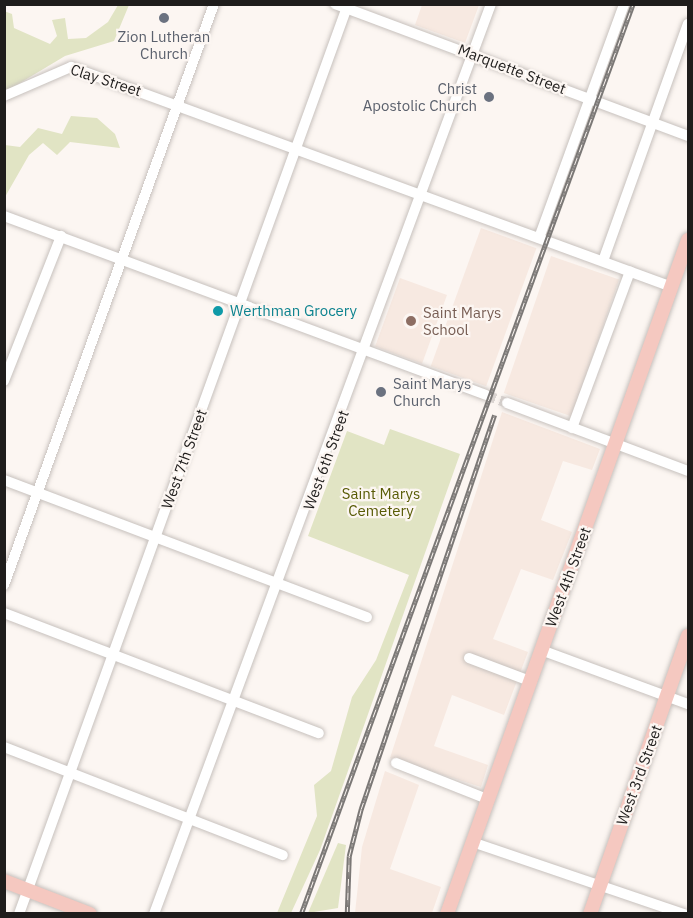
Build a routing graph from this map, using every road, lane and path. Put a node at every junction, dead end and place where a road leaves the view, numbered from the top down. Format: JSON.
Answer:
{"nodes":[{"id":1,"x":214,"y":4,"type":"edge"},
{"id":2,"x":335,"y":4,"type":"edge"},
{"id":3,"x":491,"y":4,"type":"edge"},
{"id":4,"x":624,"y":4,"type":"edge"},
{"id":5,"x":348,"y":7,"type":"edge"},
{"id":6,"x":688,"y":24,"type":"edge"},
{"id":7,"x":472,"y":54,"type":"junction"},
{"id":8,"x":4,"y":96,"type":"edge"},
{"id":9,"x":590,"y":99,"type":"junction"},
{"id":10,"x":177,"y":105,"type":"junction"},
{"id":11,"x":653,"y":122,"type":"junction"},
{"id":12,"x":688,"y":136,"type":"edge"},
{"id":13,"x":297,"y":149,"type":"junction"},
{"id":14,"x":422,"y":195,"type":"junction"},
{"id":15,"x":4,"y":216,"type":"edge"},
{"id":16,"x":61,"y":236,"type":"junction"},
{"id":17,"x":539,"y":238,"type":"junction"},
{"id":18,"x":688,"y":241,"type":"edge"},
{"id":19,"x":121,"y":258,"type":"junction"},
{"id":20,"x":603,"y":261,"type":"junction"},
{"id":21,"x":630,"y":271,"type":"junction"},
{"id":22,"x":672,"y":286,"type":"junction"},
{"id":23,"x":241,"y":304,"type":"junction"},
{"id":24,"x":366,"y":350,"type":"junction"},
{"id":25,"x":4,"y":381,"type":"edge"},
{"id":26,"x":486,"y":395,"type":"tunnel mouth"},
{"id":27,"x":507,"y":403,"type":"tunnel mouth"},
{"id":28,"x":572,"y":428,"type":"junction"},
{"id":29,"x":615,"y":444,"type":"junction"},
{"id":30,"x":688,"y":471,"type":"edge"},
{"id":31,"x":4,"y":480,"type":"edge"},
{"id":32,"x":38,"y":493,"type":"junction"},
{"id":33,"x":155,"y":538,"type":"junction"},
{"id":34,"x":274,"y":582,"type":"junction"},
{"id":35,"x":4,"y":585,"type":"edge"},
{"id":36,"x":4,"y":613,"type":"edge"},
{"id":37,"x":367,"y":616,"type":"dead end"},
{"id":38,"x":688,"y":636,"type":"edge"},
{"id":39,"x":541,"y":650,"type":"junction"},
{"id":40,"x":113,"y":655,"type":"junction"},
{"id":41,"x":469,"y":658,"type":"dead end"},
{"id":42,"x":530,"y":681,"type":"junction"},
{"id":43,"x":667,"y":696,"type":"junction"},
{"id":44,"x":232,"y":700,"type":"junction"},
{"id":45,"x":688,"y":704,"type":"edge"},
{"id":46,"x":319,"y":733,"type":"dead end"},
{"id":47,"x":4,"y":747,"type":"edge"},
{"id":48,"x":396,"y":764,"type":"dead end"},
{"id":49,"x":72,"y":773,"type":"junction"},
{"id":50,"x":488,"y":799,"type":"junction"},
{"id":51,"x":189,"y":818,"type":"junction"},
{"id":52,"x":472,"y":842,"type":"junction"},
{"id":53,"x":283,"y":855,"type":"dead end"},
{"id":54,"x":4,"y":881,"type":"edge"},
{"id":55,"x":599,"y":886,"type":"junction"},
{"id":56,"x":28,"y":890,"type":"junction"},
{"id":57,"x":20,"y":914,"type":"edge"},
{"id":58,"x":90,"y":914,"type":"edge"},
{"id":59,"x":154,"y":914,"type":"edge"},
{"id":60,"x":447,"y":914,"type":"edge"},
{"id":61,"x":590,"y":914,"type":"edge"},
{"id":62,"x":684,"y":914,"type":"edge"}],
"edges":[{"from":1,"to":10,"type":"street"},
{"from":2,"to":5,"type":"street","name":"Marquette Street"},
{"from":3,"to":7,"type":"street","name":"West 6th Street"},
{"from":4,"to":9,"type":"street"},
{"from":5,"to":7,"type":"street","name":"Marquette Street"},
{"from":5,"to":13,"type":"street","name":"West 7th Street"},
{"from":6,"to":11,"type":"street"},
{"from":7,"to":9,"type":"street","name":"Marquette Street"},
{"from":7,"to":14,"type":"street","name":"West 6th Street"},
{"from":8,"to":10,"type":"street","name":"Clay Street"},
{"from":9,"to":11,"type":"street","name":"Marquette Street"},
{"from":9,"to":17,"type":"street"},
{"from":10,"to":13,"type":"street","name":"Clay Street"},
{"from":10,"to":19,"type":"street"},
{"from":11,"to":12,"type":"street","name":"Marquette Street"},
{"from":11,"to":20,"type":"street"},
{"from":13,"to":14,"type":"street","name":"Clay Street"},
{"from":13,"to":23,"type":"street","name":"West 7th Street"},
{"from":14,"to":17,"type":"street","name":"Clay Street"},
{"from":14,"to":24,"type":"street","name":"West 6th Street"},
{"from":15,"to":16,"type":"street"},
{"from":16,"to":19,"type":"street"},
{"from":16,"to":25,"type":"street"},
{"from":17,"to":20,"type":"street","name":"Clay Street"},
{"from":18,"to":22,"type":"main road","name":"West 4th Street"},
{"from":19,"to":23,"type":"street"},
{"from":19,"to":32,"type":"street"},
{"from":20,"to":21,"type":"street","name":"Clay Street"},
{"from":21,"to":22,"type":"street","name":"Clay Street"},
{"from":21,"to":28,"type":"street"},
{"from":22,"to":29,"type":"main road","name":"West 4th Street"},
{"from":23,"to":24,"type":"street"},
{"from":23,"to":33,"type":"street","name":"West 7th Street"},
{"from":24,"to":26,"type":"street"},
{"from":24,"to":34,"type":"street","name":"West 6th Street"},
{"from":27,"to":28,"type":"street"},
{"from":28,"to":29,"type":"street"},
{"from":29,"to":30,"type":"street"},
{"from":29,"to":39,"type":"main road","name":"West 4th Street"},
{"from":31,"to":32,"type":"street"},
{"from":32,"to":33,"type":"street"},
{"from":32,"to":35,"type":"street"},
{"from":33,"to":34,"type":"street"},
{"from":33,"to":40,"type":"street","name":"West 7th Street"},
{"from":34,"to":37,"type":"street"},
{"from":34,"to":44,"type":"street","name":"West 6th Street"},
{"from":36,"to":40,"type":"street"},
{"from":38,"to":43,"type":"main road","name":"West 3rd Street"},
{"from":39,"to":42,"type":"main road","name":"West 4th Street"},
{"from":39,"to":43,"type":"street"},
{"from":40,"to":44,"type":"street"},
{"from":40,"to":49,"type":"street","name":"West 7th Street"},
{"from":41,"to":42,"type":"street"},
{"from":42,"to":50,"type":"main road","name":"West 4th Street"},
{"from":43,"to":45,"type":"street"},
{"from":43,"to":55,"type":"main road","name":"West 3rd Street"},
{"from":44,"to":46,"type":"street"},
{"from":44,"to":51,"type":"street","name":"West 6th Street"},
{"from":47,"to":49,"type":"street"},
{"from":48,"to":50,"type":"street"},
{"from":49,"to":51,"type":"street"},
{"from":49,"to":56,"type":"street","name":"West 7th Street"},
{"from":50,"to":52,"type":"main road","name":"West 4th Street"},
{"from":51,"to":53,"type":"street"},
{"from":51,"to":59,"type":"street","name":"West 6th Street"},
{"from":52,"to":55,"type":"street"},
{"from":52,"to":60,"type":"main road","name":"West 4th Street"},
{"from":54,"to":56,"type":"main road"},
{"from":55,"to":61,"type":"main road","name":"West 3rd Street"},
{"from":55,"to":62,"type":"street"},
{"from":56,"to":57,"type":"street","name":"West 7th Street"},
{"from":56,"to":58,"type":"main road"}]}
